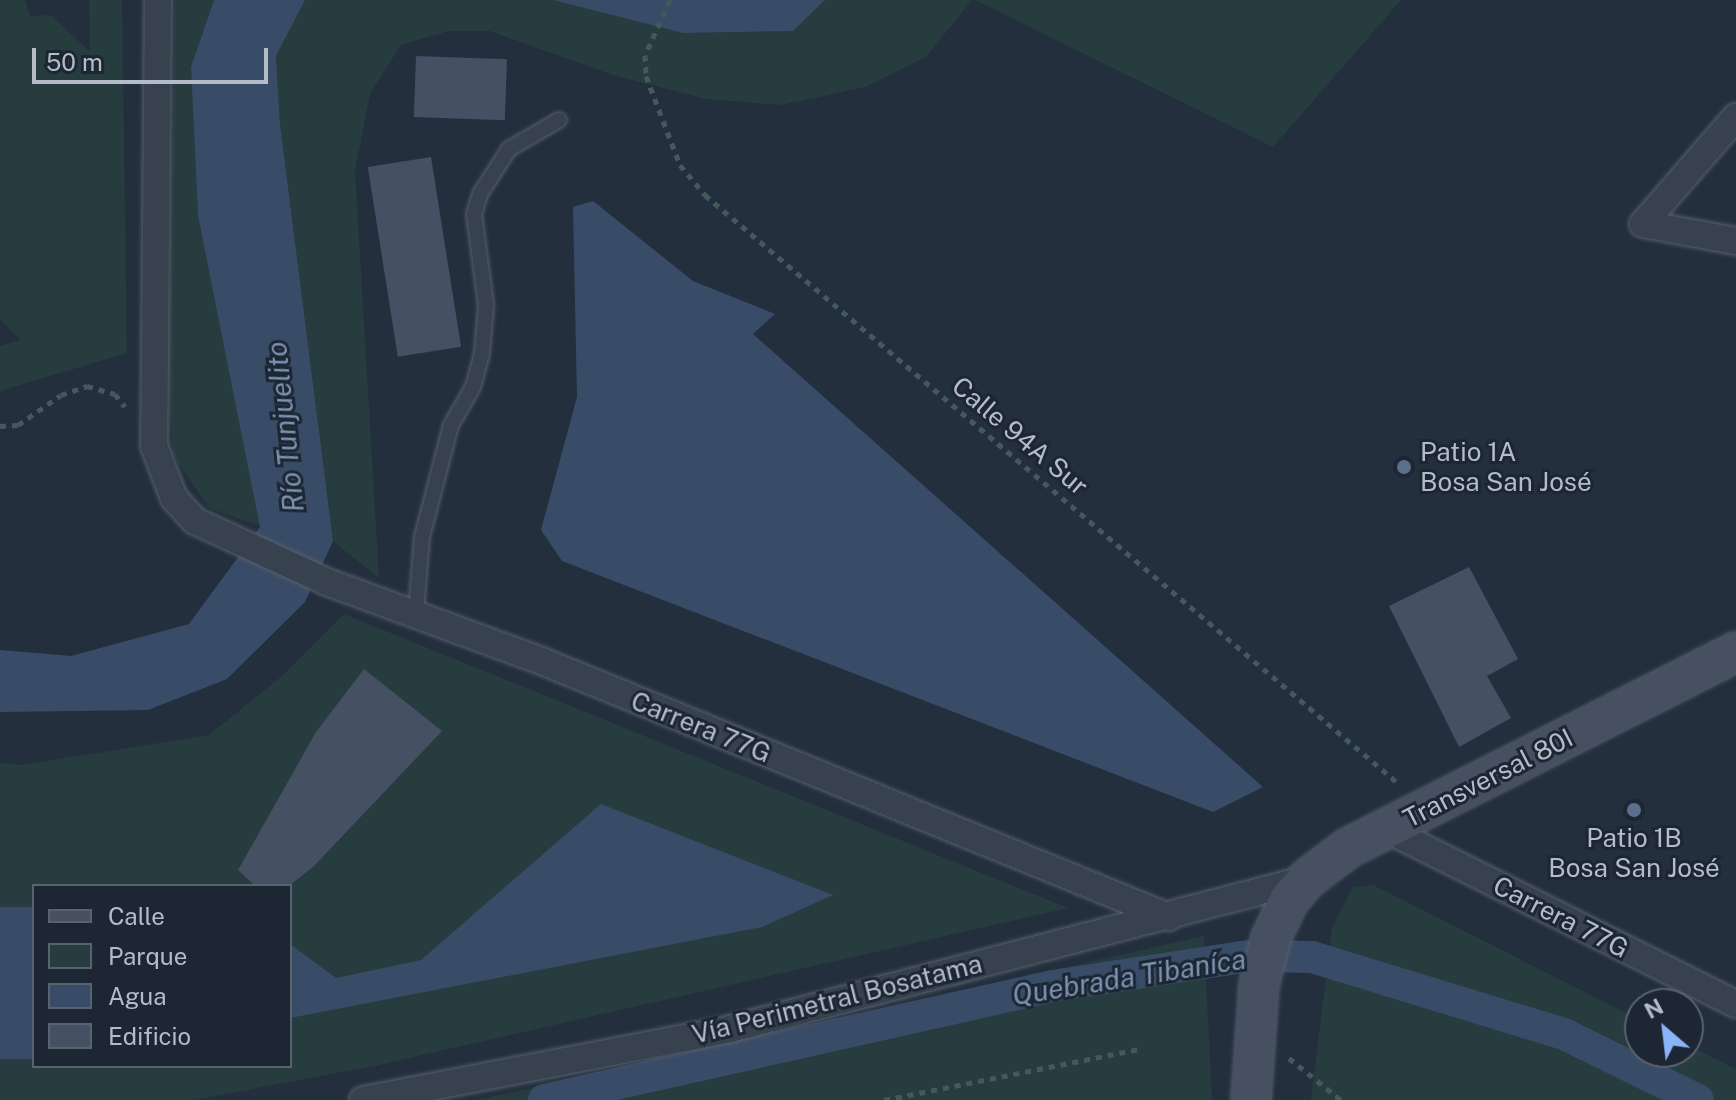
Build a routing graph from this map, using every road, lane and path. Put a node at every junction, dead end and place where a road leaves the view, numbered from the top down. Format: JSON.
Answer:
{"nodes":[{"id":1,"x":158,"y":0,"type":"edge"},
{"id":2,"x":670,"y":0,"type":"edge"},
{"id":3,"x":1736,"y":117,"type":"edge"},
{"id":4,"x":559,"y":120,"type":"dead end"},
{"id":5,"x":1736,"y":241,"type":"edge"},
{"id":6,"x":0,"y":426,"type":"edge"},
{"id":7,"x":154,"y":446,"type":"junction"},
{"id":8,"x":416,"y":613,"type":"junction"},
{"id":9,"x":1736,"y":652,"type":"edge"},
{"id":10,"x":1427,"y":808,"type":"junction"},
{"id":11,"x":1386,"y":829,"type":"junction"},
{"id":12,"x":1307,"y":879,"type":"junction"},
{"id":13,"x":1169,"y":917,"type":"junction"},
{"id":14,"x":1736,"y":1004,"type":"edge"},
{"id":15,"x":1256,"y":1032,"type":"junction"},
{"id":16,"x":1140,"y":1049,"type":"dead end"},
{"id":17,"x":363,"y":1100,"type":"edge"},
{"id":18,"x":884,"y":1100,"type":"edge"},
{"id":19,"x":1251,"y":1100,"type":"edge"},
{"id":20,"x":1341,"y":1100,"type":"edge"}],
"edges":[{"from":1,"to":7,"type":"street"},
{"from":2,"to":10,"type":"path","name":"Calle 94A Sur"},
{"from":3,"to":5,"type":"street"},
{"from":4,"to":8,"type":"lane"},
{"from":6,"to":7,"type":"path"},
{"from":7,"to":8,"type":"street","name":"Carrera 77G"},
{"from":8,"to":13,"type":"street","name":"Carrera 77G"},
{"from":9,"to":10,"type":"main road","name":"Transversal 80I"},
{"from":10,"to":11,"type":"main road","name":"Transversal 80I"},
{"from":11,"to":12,"type":"main road","name":"Transversal 80I"},
{"from":11,"to":14,"type":"street","name":"Carrera 77G"},
{"from":12,"to":13,"type":"street","name":"Vía Perimetral Bosatama"},
{"from":12,"to":15,"type":"main road","name":"Transversal 80I"},
{"from":13,"to":17,"type":"street","name":"Vía Perimetral Bosatama"},
{"from":15,"to":19,"type":"main road","name":"Transversal 80I"},
{"from":15,"to":20,"type":"path"},
{"from":16,"to":18,"type":"path"}]}
